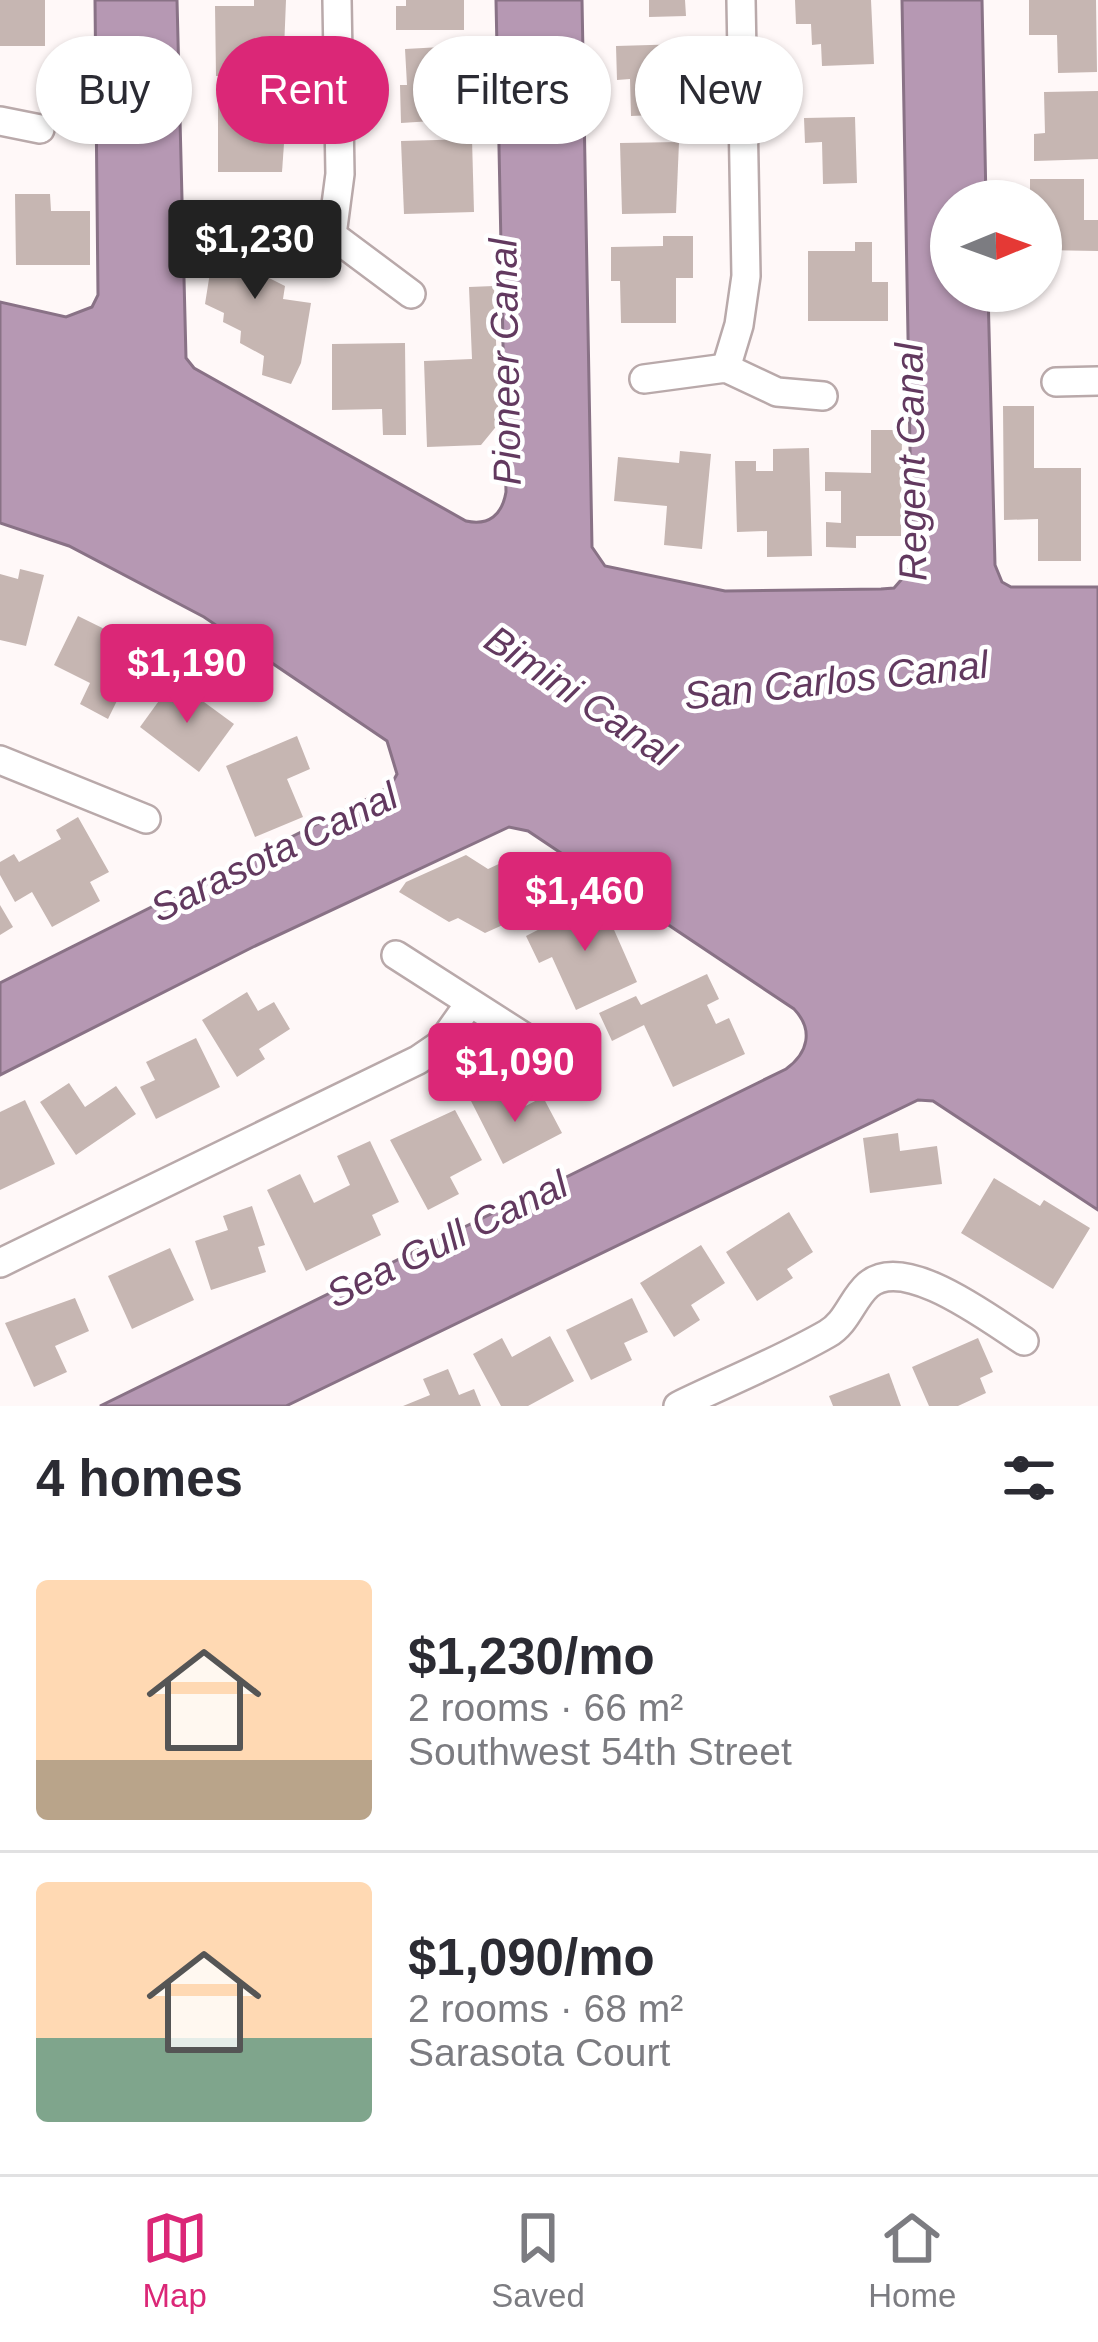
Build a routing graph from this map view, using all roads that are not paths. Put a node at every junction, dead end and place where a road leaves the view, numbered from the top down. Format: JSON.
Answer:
{"nodes":[{"id":1,"x":338,"y":0,"type":"edge"},
{"id":2,"x":741,"y":0,"type":"edge"},
{"id":3,"x":0,"y":121,"type":"edge"},
{"id":4,"x":36,"y":128,"type":"edge"},
{"id":5,"x":411,"y":294,"type":"dead end"},
{"id":6,"x":726,"y":368,"type":"junction"},
{"id":7,"x":644,"y":379,"type":"dead end"},
{"id":8,"x":1098,"y":380,"type":"edge"},
{"id":9,"x":1056,"y":382,"type":"dead end"},
{"id":10,"x":823,"y":396,"type":"dead end"},
{"id":11,"x":0,"y":761,"type":"edge"},
{"id":12,"x":146,"y":819,"type":"dead end"},
{"id":13,"x":396,"y":956,"type":"dead end"},
{"id":14,"x":469,"y":1004,"type":"junction"},
{"id":15,"x":574,"y":1070,"type":"dead end"},
{"id":16,"x":0,"y":1263,"type":"edge"},
{"id":17,"x":1024,"y":1342,"type":"dead end"},
{"id":18,"x":678,"y":1406,"type":"edge"}],
"edges":[{"from":1,"to":5,"type":"street"},
{"from":2,"to":6,"type":"street"},
{"from":3,"to":4,"type":"street"},
{"from":6,"to":7,"type":"street"},
{"from":6,"to":10,"type":"street"},
{"from":8,"to":9,"type":"street"},
{"from":11,"to":12,"type":"street"},
{"from":13,"to":14,"type":"street"},
{"from":14,"to":15,"type":"street"},
{"from":14,"to":16,"type":"street"},
{"from":17,"to":18,"type":"street"}]}
